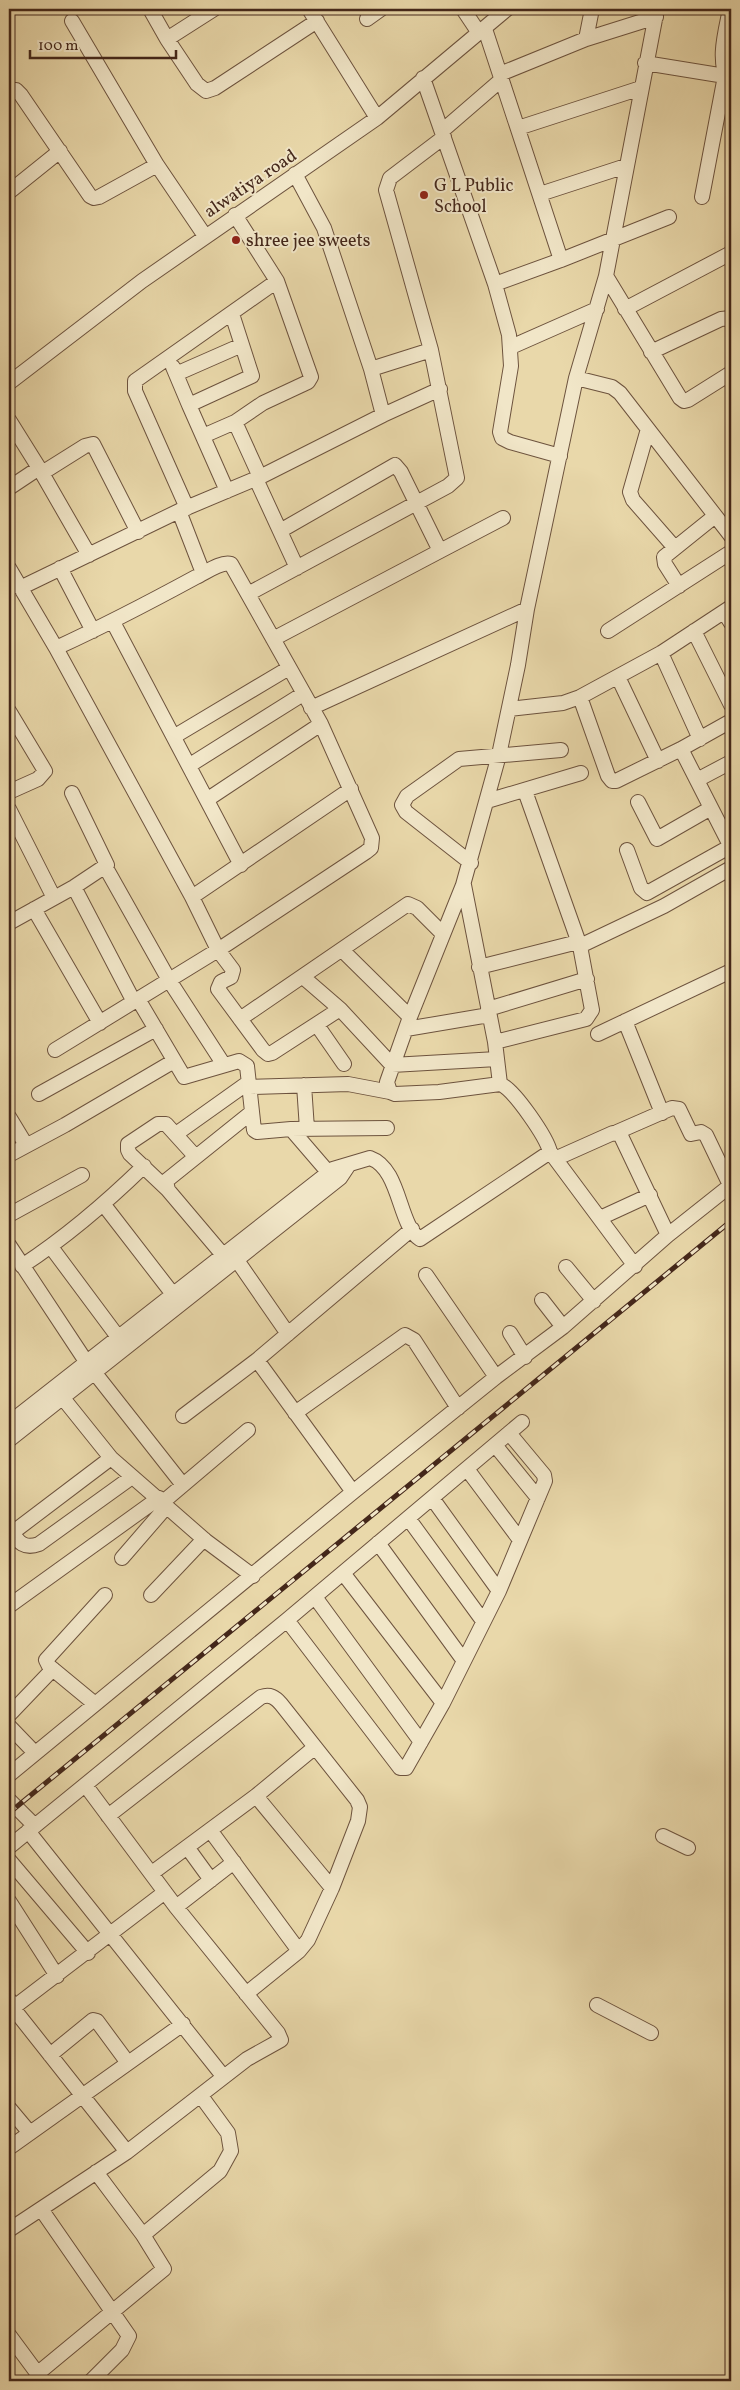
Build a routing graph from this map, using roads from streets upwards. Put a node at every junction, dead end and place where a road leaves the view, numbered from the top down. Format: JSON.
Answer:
{"nodes":[{"id":1,"x":150,"y":9,"type":"edge"},
{"id":2,"x":214,"y":9,"type":"edge"},
{"id":3,"x":309,"y":9,"type":"edge"},
{"id":4,"x":382,"y":9,"type":"edge"},
{"id":5,"x":463,"y":9,"type":"edge"},
{"id":6,"x":507,"y":9,"type":"edge"},
{"id":7,"x":592,"y":9,"type":"edge"},
{"id":8,"x":730,"y":9,"type":"edge"},
{"id":9,"x":656,"y":13,"type":"edge"},
{"id":10,"x":367,"y":20,"type":"dead end"},
{"id":11,"x":72,"y":21,"type":"dead end"},
{"id":12,"x":317,"y":21,"type":"junction"},
{"id":13,"x":482,"y":31,"type":"junction"},
{"id":14,"x":167,"y":39,"type":"junction"},
{"id":15,"x":586,"y":39,"type":"junction"},
{"id":16,"x":645,"y":63,"type":"junction"},
{"id":17,"x":500,"y":77,"type":"junction"},
{"id":18,"x":423,"y":78,"type":"junction"},
{"id":19,"x":728,"y":82,"type":"edge"},
{"id":20,"x":641,"y":88,"type":"junction"},
{"id":21,"x":9,"y":91,"type":"edge"},
{"id":22,"x":377,"y":118,"type":"junction"},
{"id":23,"x":518,"y":128,"type":"junction"},
{"id":24,"x":443,"y":134,"type":"junction"},
{"id":25,"x":60,"y":151,"type":"junction"},
{"id":26,"x":157,"y":164,"type":"junction"},
{"id":27,"x":626,"y":166,"type":"junction"},
{"id":28,"x":295,"y":174,"type":"junction"},
{"id":29,"x":9,"y":192,"type":"edge"},
{"id":30,"x":540,"y":194,"type":"junction"},
{"id":31,"x":702,"y":197,"type":"dead end"},
{"id":32,"x":235,"y":215,"type":"junction"},
{"id":33,"x":669,"y":217,"type":"dead end"},
{"id":34,"x":205,"y":236,"type":"junction"},
{"id":35,"x":613,"y":238,"type":"junction"},
{"id":36,"x":731,"y":253,"type":"edge"},
{"id":37,"x":561,"y":260,"type":"junction"},
{"id":38,"x":606,"y":276,"type":"junction"},
{"id":39,"x":277,"y":281,"type":"junction"},
{"id":40,"x":495,"y":284,"type":"junction"},
{"id":41,"x":597,"y":309,"type":"junction"},
{"id":42,"x":625,"y":309,"type":"junction"},
{"id":43,"x":232,"y":314,"type":"junction"},
{"id":44,"x":731,"y":318,"type":"edge"},
{"id":45,"x":242,"y":346,"type":"junction"},
{"id":46,"x":511,"y":347,"type":"junction"},
{"id":47,"x":432,"y":350,"type":"junction"},
{"id":48,"x":651,"y":352,"type":"junction"},
{"id":49,"x":169,"y":357,"type":"junction"},
{"id":50,"x":371,"y":369,"type":"junction"},
{"id":51,"x":731,"y":373,"type":"edge"},
{"id":52,"x":176,"y":374,"type":"junction"},
{"id":53,"x":576,"y":378,"type":"junction"},
{"id":54,"x":9,"y":383,"type":"edge"},
{"id":55,"x":440,"y":389,"type":"junction"},
{"id":56,"x":189,"y":404,"type":"junction"},
{"id":57,"x":383,"y":415,"type":"junction"},
{"id":58,"x":9,"y":420,"type":"edge"},
{"id":59,"x":235,"y":422,"type":"junction"},
{"id":60,"x":648,"y":429,"type":"junction"},
{"id":61,"x":203,"y":436,"type":"junction"},
{"id":62,"x":560,"y":456,"type":"junction"},
{"id":63,"x":41,"y":470,"type":"junction"},
{"id":64,"x":258,"y":478,"type":"junction"},
{"id":65,"x":9,"y":488,"type":"edge"},
{"id":66,"x":227,"y":491,"type":"junction"},
{"id":67,"x":416,"y":503,"type":"junction"},
{"id":68,"x":183,"y":510,"type":"junction"},
{"id":69,"x":715,"y":516,"type":"junction"},
{"id":70,"x":503,"y":518,"type":"dead end"},
{"id":71,"x":280,"y":531,"type":"junction"},
{"id":72,"x":138,"y":532,"type":"junction"},
{"id":73,"x":731,"y":536,"type":"edge"},
{"id":74,"x":675,"y":548,"type":"junction"},
{"id":75,"x":440,"y":551,"type":"junction"},
{"id":76,"x":731,"y":552,"type":"edge"},
{"id":77,"x":89,"y":554,"type":"junction"},
{"id":78,"x":9,"y":568,"type":"edge"},
{"id":79,"x":60,"y":568,"type":"junction"},
{"id":80,"x":297,"y":568,"type":"junction"},
{"id":81,"x":203,"y":573,"type":"junction"},
{"id":82,"x":679,"y":586,"type":"junction"},
{"id":83,"x":20,"y":588,"type":"junction"},
{"id":84,"x":248,"y":594,"type":"junction"},
{"id":85,"x":527,"y":609,"type":"junction"},
{"id":86,"x":729,"y":614,"type":"edge"},
{"id":87,"x":114,"y":622,"type":"junction"},
{"id":88,"x":608,"y":631,"type":"dead end"},
{"id":89,"x":694,"y":631,"type":"junction"},
{"id":90,"x":93,"y":632,"type":"junction"},
{"id":91,"x":273,"y":639,"type":"junction"},
{"id":92,"x":56,"y":648,"type":"junction"},
{"id":93,"x":661,"y":653,"type":"junction"},
{"id":94,"x":289,"y":668,"type":"junction"},
{"id":95,"x":618,"y":677,"type":"junction"},
{"id":96,"x":303,"y":694,"type":"junction"},
{"id":97,"x":580,"y":697,"type":"junction"},
{"id":98,"x":731,"y":705,"type":"edge"},
{"id":99,"x":311,"y":708,"type":"junction"},
{"id":100,"x":509,"y":709,"type":"junction"},
{"id":101,"x":9,"y":711,"type":"edge"},
{"id":102,"x":731,"y":721,"type":"edge"},
{"id":103,"x":321,"y":724,"type":"junction"},
{"id":104,"x":175,"y":736,"type":"junction"},
{"id":105,"x":700,"y":739,"type":"junction"},
{"id":106,"x":561,"y":750,"type":"dead end"},
{"id":107,"x":681,"y":750,"type":"junction"},
{"id":108,"x":499,"y":755,"type":"junction"},
{"id":109,"x":658,"y":761,"type":"junction"},
{"id":110,"x":731,"y":762,"type":"edge"},
{"id":111,"x":190,"y":765,"type":"junction"},
{"id":112,"x":581,"y":773,"type":"dead end"},
{"id":113,"x":697,"y":780,"type":"junction"},
{"id":114,"x":351,"y":789,"type":"junction"},
{"id":115,"x":525,"y":791,"type":"junction"},
{"id":116,"x":9,"y":792,"type":"edge"},
{"id":117,"x":72,"y":793,"type":"dead end"},
{"id":118,"x":208,"y":799,"type":"junction"},
{"id":119,"x":487,"y":802,"type":"junction"},
{"id":120,"x":638,"y":802,"type":"dead end"},
{"id":121,"x":711,"y":808,"type":"junction"},
{"id":122,"x":9,"y":809,"type":"edge"},
{"id":123,"x":731,"y":847,"type":"edge"},
{"id":124,"x":627,"y":850,"type":"dead end"},
{"id":125,"x":470,"y":863,"type":"junction"},
{"id":126,"x":242,"y":865,"type":"junction"},
{"id":127,"x":106,"y":868,"type":"junction"},
{"id":128,"x":731,"y":868,"type":"edge"},
{"id":129,"x":464,"y":885,"type":"junction"},
{"id":130,"x":74,"y":887,"type":"junction"},
{"id":131,"x":192,"y":897,"type":"junction"},
{"id":132,"x":54,"y":898,"type":"junction"},
{"id":133,"x":34,"y":909,"type":"junction"},
{"id":134,"x":9,"y":923,"type":"edge"},
{"id":135,"x":443,"y":934,"type":"junction"},
{"id":136,"x":579,"y":944,"type":"junction"},
{"id":137,"x":218,"y":950,"type":"junction"},
{"id":138,"x":342,"y":950,"type":"junction"},
{"id":139,"x":480,"y":967,"type":"junction"},
{"id":140,"x":731,"y":971,"type":"edge"},
{"id":141,"x":303,"y":977,"type":"junction"},
{"id":142,"x":588,"y":979,"type":"junction"},
{"id":143,"x":169,"y":980,"type":"junction"},
{"id":144,"x":136,"y":1000,"type":"junction"},
{"id":145,"x":340,"y":1010,"type":"junction"},
{"id":146,"x":489,"y":1012,"type":"junction"},
{"id":147,"x":240,"y":1019,"type":"junction"},
{"id":148,"x":625,"y":1022,"type":"junction"},
{"id":149,"x":100,"y":1023,"type":"junction"},
{"id":150,"x":408,"y":1023,"type":"junction"},
{"id":151,"x":317,"y":1025,"type":"junction"},
{"id":152,"x":156,"y":1029,"type":"junction"},
{"id":153,"x":598,"y":1034,"type":"dead end"},
{"id":154,"x":495,"y":1042,"type":"junction"},
{"id":155,"x":55,"y":1050,"type":"dead end"},
{"id":156,"x":497,"y":1059,"type":"junction"},
{"id":157,"x":174,"y":1061,"type":"junction"},
{"id":158,"x":344,"y":1064,"type":"dead end"},
{"id":159,"x":224,"y":1065,"type":"junction"},
{"id":160,"x":392,"y":1065,"type":"junction"},
{"id":161,"x":249,"y":1084,"type":"junction"},
{"id":162,"x":500,"y":1084,"type":"junction"},
{"id":163,"x":304,"y":1085,"type":"junction"},
{"id":164,"x":390,"y":1092,"type":"junction"},
{"id":165,"x":39,"y":1094,"type":"dead end"},
{"id":166,"x":252,"y":1112,"type":"junction"},
{"id":167,"x":662,"y":1113,"type":"junction"},
{"id":168,"x":9,"y":1117,"type":"edge"},
{"id":169,"x":387,"y":1128,"type":"dead end"},
{"id":170,"x":291,"y":1129,"type":"junction"},
{"id":171,"x":307,"y":1129,"type":"junction"},
{"id":172,"x":617,"y":1132,"type":"junction"},
{"id":173,"x":176,"y":1134,"type":"junction"},
{"id":174,"x":26,"y":1146,"type":"junction"},
{"id":175,"x":9,"y":1155,"type":"edge"},
{"id":176,"x":554,"y":1155,"type":"junction"},
{"id":177,"x":195,"y":1156,"type":"junction"},
{"id":178,"x":144,"y":1166,"type":"junction"},
{"id":179,"x":348,"y":1166,"type":"junction"},
{"id":180,"x":328,"y":1172,"type":"junction"},
{"id":181,"x":82,"y":1175,"type":"dead end"},
{"id":182,"x":731,"y":1185,"type":"edge"},
{"id":183,"x":168,"y":1190,"type":"junction"},
{"id":184,"x":650,"y":1195,"type":"junction"},
{"id":185,"x":104,"y":1205,"type":"junction"},
{"id":186,"x":9,"y":1215,"type":"edge"},
{"id":187,"x":600,"y":1218,"type":"junction"},
{"id":188,"x":412,"y":1229,"type":"junction"},
{"id":189,"x":668,"y":1235,"type":"junction"},
{"id":190,"x":9,"y":1245,"type":"edge"},
{"id":191,"x":51,"y":1247,"type":"junction"},
{"id":192,"x":230,"y":1255,"type":"junction"},
{"id":193,"x":22,"y":1266,"type":"junction"},
{"id":194,"x":635,"y":1266,"type":"junction"},
{"id":195,"x":566,"y":1267,"type":"dead end"},
{"id":196,"x":426,"y":1275,"type":"dead end"},
{"id":197,"x":172,"y":1293,"type":"junction"},
{"id":198,"x":542,"y":1300,"type":"dead end"},
{"id":199,"x":594,"y":1301,"type":"junction"},
{"id":200,"x":563,"y":1327,"type":"junction"},
{"id":201,"x":510,"y":1333,"type":"dead end"},
{"id":202,"x":288,"y":1334,"type":"junction"},
{"id":203,"x":118,"y":1337,"type":"junction"},
{"id":204,"x":525,"y":1356,"type":"junction"},
{"id":205,"x":257,"y":1360,"type":"junction"},
{"id":206,"x":90,"y":1368,"type":"junction"},
{"id":207,"x":496,"y":1377,"type":"junction"},
{"id":208,"x":58,"y":1393,"type":"junction"},
{"id":209,"x":458,"y":1408,"type":"junction"},
{"id":210,"x":295,"y":1413,"type":"junction"},
{"id":211,"x":183,"y":1416,"type":"dead end"},
{"id":212,"x":522,"y":1422,"type":"dead end"},
{"id":213,"x":9,"y":1423,"type":"edge"},
{"id":214,"x":248,"y":1430,"type":"dead end"},
{"id":215,"x":509,"y":1433,"type":"junction"},
{"id":216,"x":9,"y":1440,"type":"edge"},
{"id":217,"x":495,"y":1445,"type":"junction"},
{"id":218,"x":111,"y":1458,"type":"junction"},
{"id":219,"x":466,"y":1469,"type":"junction"},
{"id":220,"x":132,"y":1477,"type":"junction"},
{"id":221,"x":183,"y":1485,"type":"junction"},
{"id":222,"x":353,"y":1492,"type":"junction"},
{"id":223,"x":432,"y":1498,"type":"junction"},
{"id":224,"x":538,"y":1498,"type":"junction"},
{"id":225,"x":163,"y":1502,"type":"junction"},
{"id":226,"x":408,"y":1518,"type":"junction"},
{"id":227,"x":10,"y":1531,"type":"edge"},
{"id":228,"x":204,"y":1539,"type":"junction"},
{"id":229,"x":520,"y":1540,"type":"junction"},
{"id":230,"x":378,"y":1543,"type":"junction"},
{"id":231,"x":122,"y":1558,"type":"dead end"},
{"id":232,"x":343,"y":1573,"type":"junction"},
{"id":233,"x":253,"y":1576,"type":"junction"},
{"id":234,"x":499,"y":1591,"type":"junction"},
{"id":235,"x":105,"y":1595,"type":"dead end"},
{"id":236,"x":152,"y":1595,"type":"dead end"},
{"id":237,"x":315,"y":1597,"type":"junction"},
{"id":238,"x":9,"y":1606,"type":"edge"},
{"id":239,"x":287,"y":1620,"type":"junction"},
{"id":240,"x":484,"y":1620,"type":"junction"},
{"id":241,"x":464,"y":1661,"type":"junction"},
{"id":242,"x":53,"y":1669,"type":"junction"},
{"id":243,"x":442,"y":1703,"type":"junction"},
{"id":244,"x":95,"y":1704,"type":"junction"},
{"id":245,"x":9,"y":1715,"type":"edge"},
{"id":246,"x":9,"y":1726,"type":"edge"},
{"id":247,"x":421,"y":1742,"type":"junction"},
{"id":248,"x":314,"y":1748,"type":"junction"},
{"id":249,"x":35,"y":1752,"type":"junction"},
{"id":250,"x":9,"y":1774,"type":"edge"},
{"id":251,"x":86,"y":1786,"type":"junction"},
{"id":252,"x":256,"y":1796,"type":"junction"},
{"id":253,"x":9,"y":1800,"type":"edge"},
{"id":254,"x":108,"y":1816,"type":"junction"},
{"id":255,"x":32,"y":1829,"type":"junction"},
{"id":256,"x":210,"y":1830,"type":"junction"},
{"id":257,"x":663,"y":1836,"type":"dead end"},
{"id":258,"x":9,"y":1847,"type":"edge"},
{"id":259,"x":187,"y":1847,"type":"junction"},
{"id":260,"x":688,"y":1848,"type":"dead end"},
{"id":261,"x":9,"y":1860,"type":"edge"},
{"id":262,"x":234,"y":1862,"type":"junction"},
{"id":263,"x":152,"y":1874,"type":"junction"},
{"id":264,"x":211,"y":1880,"type":"junction"},
{"id":265,"x":332,"y":1888,"type":"junction"},
{"id":266,"x":166,"y":1892,"type":"junction"},
{"id":267,"x":9,"y":1901,"type":"edge"},
{"id":268,"x":176,"y":1907,"type":"junction"},
{"id":269,"x":111,"y":1935,"type":"junction"},
{"id":270,"x":299,"y":1951,"type":"junction"},
{"id":271,"x":88,"y":1953,"type":"junction"},
{"id":272,"x":57,"y":1976,"type":"junction"},
{"id":273,"x":246,"y":1994,"type":"junction"},
{"id":274,"x":597,"y":2005,"type":"dead end"},
{"id":275,"x":10,"y":2006,"type":"edge"},
{"id":276,"x":183,"y":2024,"type":"junction"},
{"id":277,"x":651,"y":2033,"type":"dead end"},
{"id":278,"x":50,"y":2055,"type":"junction"},
{"id":279,"x":128,"y":2063,"type":"junction"},
{"id":280,"x":223,"y":2076,"type":"junction"},
{"id":281,"x":83,"y":2096,"type":"junction"},
{"id":282,"x":201,"y":2096,"type":"junction"},
{"id":283,"x":9,"y":2108,"type":"edge"},
{"id":284,"x":30,"y":2133,"type":"junction"},
{"id":285,"x":9,"y":2148,"type":"edge"},
{"id":286,"x":127,"y":2152,"type":"junction"},
{"id":287,"x":96,"y":2172,"type":"junction"},
{"id":288,"x":41,"y":2208,"type":"junction"},
{"id":289,"x":9,"y":2230,"type":"edge"},
{"id":290,"x":143,"y":2235,"type":"junction"},
{"id":291,"x":113,"y":2312,"type":"junction"},
{"id":292,"x":9,"y":2335,"type":"edge"},
{"id":293,"x":40,"y":2377,"type":"edge"},
{"id":294,"x":91,"y":2381,"type":"edge"}],
"edges":[{"from":1,"to":14,"type":"street"},
{"from":2,"to":14,"type":"street"},
{"from":3,"to":12,"type":"street"},
{"from":4,"to":10,"type":"street"},
{"from":5,"to":13,"type":"street"},
{"from":6,"to":13,"type":"street","name":"alwatiya road"},
{"from":7,"to":15,"type":"street"},
{"from":8,"to":19,"type":"street"},
{"from":9,"to":15,"type":"street"},
{"from":9,"to":16,"type":"street"},
{"from":11,"to":26,"type":"street"},
{"from":12,"to":14,"type":"street"},
{"from":12,"to":22,"type":"street"},
{"from":13,"to":17,"type":"street"},
{"from":13,"to":18,"type":"street","name":"alwatiya road"},
{"from":15,"to":17,"type":"street"},
{"from":16,"to":19,"type":"street"},
{"from":16,"to":20,"type":"street"},
{"from":17,"to":23,"type":"street"},
{"from":17,"to":24,"type":"street"},
{"from":18,"to":22,"type":"street","name":"alwatiya road"},
{"from":18,"to":24,"type":"street"},
{"from":19,"to":31,"type":"street"},
{"from":20,"to":23,"type":"street"},
{"from":20,"to":27,"type":"street"},
{"from":21,"to":25,"type":"street"},
{"from":22,"to":28,"type":"street","name":"alwatiya road"},
{"from":23,"to":30,"type":"street"},
{"from":24,"to":40,"type":"street"},
{"from":24,"to":47,"type":"street"},
{"from":25,"to":26,"type":"street"},
{"from":25,"to":29,"type":"street"},
{"from":26,"to":34,"type":"street"},
{"from":27,"to":30,"type":"street"},
{"from":27,"to":35,"type":"street"},
{"from":28,"to":32,"type":"street","name":"alwatiya road"},
{"from":28,"to":50,"type":"street"},
{"from":30,"to":37,"type":"street"},
{"from":32,"to":34,"type":"street","name":"alwatiya road"},
{"from":32,"to":39,"type":"street"},
{"from":33,"to":35,"type":"street"},
{"from":34,"to":54,"type":"street","name":"alwatiya road"},
{"from":35,"to":37,"type":"street"},
{"from":35,"to":38,"type":"street"},
{"from":36,"to":42,"type":"street"},
{"from":37,"to":40,"type":"street"},
{"from":38,"to":41,"type":"street"},
{"from":38,"to":42,"type":"street"},
{"from":39,"to":43,"type":"street"},
{"from":39,"to":59,"type":"street"},
{"from":40,"to":46,"type":"street"},
{"from":41,"to":46,"type":"street"},
{"from":41,"to":53,"type":"street"},
{"from":42,"to":48,"type":"street"},
{"from":43,"to":45,"type":"street"},
{"from":43,"to":49,"type":"street"},
{"from":44,"to":48,"type":"street"},
{"from":45,"to":52,"type":"street"},
{"from":45,"to":56,"type":"street"},
{"from":46,"to":62,"type":"street"},
{"from":47,"to":50,"type":"street"},
{"from":47,"to":55,"type":"street"},
{"from":48,"to":51,"type":"street"},
{"from":49,"to":52,"type":"street"},
{"from":49,"to":68,"type":"street"},
{"from":50,"to":57,"type":"street"},
{"from":52,"to":56,"type":"street"},
{"from":53,"to":60,"type":"street"},
{"from":53,"to":62,"type":"street"},
{"from":55,"to":57,"type":"street"},
{"from":55,"to":67,"type":"street"},
{"from":56,"to":61,"type":"street"},
{"from":57,"to":64,"type":"street"},
{"from":58,"to":63,"type":"street"},
{"from":59,"to":61,"type":"street"},
{"from":59,"to":64,"type":"street"},
{"from":60,"to":69,"type":"street"},
{"from":60,"to":74,"type":"street"},
{"from":61,"to":66,"type":"street"},
{"from":62,"to":85,"type":"street"},
{"from":63,"to":65,"type":"street"},
{"from":63,"to":72,"type":"street"},
{"from":63,"to":77,"type":"street"},
{"from":64,"to":66,"type":"street"},
{"from":64,"to":71,"type":"street"},
{"from":66,"to":68,"type":"street"},
{"from":67,"to":71,"type":"street"},
{"from":67,"to":75,"type":"street"},
{"from":67,"to":80,"type":"street"},
{"from":68,"to":72,"type":"street"},
{"from":68,"to":81,"type":"street"},
{"from":69,"to":73,"type":"street"},
{"from":69,"to":74,"type":"street"},
{"from":70,"to":75,"type":"street"},
{"from":71,"to":80,"type":"street"},
{"from":72,"to":77,"type":"street"},
{"from":74,"to":82,"type":"street"},
{"from":75,"to":91,"type":"street"},
{"from":76,"to":82,"type":"street"},
{"from":77,"to":79,"type":"street"},
{"from":78,"to":83,"type":"street"},
{"from":79,"to":83,"type":"street"},
{"from":79,"to":90,"type":"street"},
{"from":80,"to":84,"type":"street"},
{"from":81,"to":84,"type":"street"},
{"from":81,"to":87,"type":"street"},
{"from":82,"to":88,"type":"street"},
{"from":83,"to":92,"type":"street"},
{"from":84,"to":91,"type":"street"},
{"from":85,"to":99,"type":"street"},
{"from":85,"to":100,"type":"street"},
{"from":86,"to":89,"type":"street"},
{"from":87,"to":90,"type":"street"},
{"from":87,"to":104,"type":"street"},
{"from":89,"to":93,"type":"street"},
{"from":89,"to":98,"type":"street"},
{"from":90,"to":92,"type":"street"},
{"from":91,"to":94,"type":"street"},
{"from":92,"to":131,"type":"street"},
{"from":93,"to":95,"type":"street"},
{"from":93,"to":105,"type":"street"},
{"from":94,"to":96,"type":"street"},
{"from":94,"to":104,"type":"street"},
{"from":95,"to":97,"type":"street"},
{"from":95,"to":109,"type":"street"},
{"from":96,"to":99,"type":"street"},
{"from":96,"to":111,"type":"street"},
{"from":97,"to":100,"type":"street"},
{"from":97,"to":109,"type":"street"},
{"from":99,"to":103,"type":"street"},
{"from":100,"to":108,"type":"street"},
{"from":101,"to":116,"type":"street"},
{"from":102,"to":105,"type":"street"},
{"from":103,"to":114,"type":"street"},
{"from":103,"to":118,"type":"street"},
{"from":104,"to":111,"type":"street"},
{"from":105,"to":107,"type":"street"},
{"from":106,"to":108,"type":"street"},
{"from":107,"to":109,"type":"street"},
{"from":107,"to":113,"type":"street"},
{"from":108,"to":119,"type":"street"},
{"from":108,"to":125,"type":"street"},
{"from":110,"to":113,"type":"street"},
{"from":111,"to":118,"type":"street"},
{"from":112,"to":115,"type":"street"},
{"from":113,"to":121,"type":"street"},
{"from":114,"to":126,"type":"street"},
{"from":114,"to":137,"type":"street"},
{"from":115,"to":119,"type":"street"},
{"from":115,"to":136,"type":"street"},
{"from":117,"to":127,"type":"street"},
{"from":118,"to":126,"type":"street"},
{"from":119,"to":125,"type":"street"},
{"from":120,"to":121,"type":"street"},
{"from":121,"to":123,"type":"street"},
{"from":122,"to":132,"type":"street"},
{"from":123,"to":124,"type":"street"},
{"from":125,"to":129,"type":"street"},
{"from":126,"to":131,"type":"street"},
{"from":127,"to":130,"type":"street"},
{"from":127,"to":143,"type":"street"},
{"from":128,"to":136,"type":"street"},
{"from":129,"to":135,"type":"street"},
{"from":129,"to":139,"type":"street"},
{"from":130,"to":132,"type":"street"},
{"from":130,"to":144,"type":"street"},
{"from":131,"to":137,"type":"street"},
{"from":132,"to":133,"type":"street"},
{"from":133,"to":134,"type":"street"},
{"from":133,"to":149,"type":"street"},
{"from":135,"to":138,"type":"street"},
{"from":135,"to":150,"type":"street"},
{"from":136,"to":139,"type":"street"},
{"from":136,"to":142,"type":"street"},
{"from":137,"to":143,"type":"street"},
{"from":137,"to":147,"type":"street"},
{"from":138,"to":141,"type":"street"},
{"from":138,"to":150,"type":"street"},
{"from":139,"to":146,"type":"street"},
{"from":140,"to":148,"type":"street"},
{"from":141,"to":145,"type":"street"},
{"from":141,"to":147,"type":"street"},
{"from":142,"to":146,"type":"street"},
{"from":142,"to":154,"type":"street"},
{"from":143,"to":144,"type":"street"},
{"from":143,"to":159,"type":"street"},
{"from":144,"to":149,"type":"street"},
{"from":144,"to":152,"type":"street"},
{"from":145,"to":151,"type":"street"},
{"from":145,"to":160,"type":"street"},
{"from":146,"to":150,"type":"street"},
{"from":146,"to":154,"type":"street"},
{"from":147,"to":151,"type":"street"},
{"from":148,"to":153,"type":"street"},
{"from":148,"to":167,"type":"street"},
{"from":149,"to":155,"type":"street"},
{"from":150,"to":160,"type":"street"},
{"from":151,"to":158,"type":"street"},
{"from":152,"to":157,"type":"street"},
{"from":152,"to":165,"type":"street"},
{"from":154,"to":156,"type":"street"},
{"from":156,"to":160,"type":"street"},
{"from":156,"to":162,"type":"street"},
{"from":157,"to":159,"type":"street"},
{"from":157,"to":174,"type":"street"},
{"from":159,"to":161,"type":"street"},
{"from":160,"to":164,"type":"street"},
{"from":161,"to":163,"type":"street"},
{"from":161,"to":166,"type":"street"},
{"from":161,"to":173,"type":"street"},
{"from":162,"to":164,"type":"street"},
{"from":162,"to":176,"type":"street"},
{"from":163,"to":164,"type":"street"},
{"from":163,"to":171,"type":"street"},
{"from":166,"to":170,"type":"street"},
{"from":166,"to":177,"type":"street"},
{"from":167,"to":172,"type":"street"},
{"from":167,"to":182,"type":"street"},
{"from":168,"to":174,"type":"street"},
{"from":169,"to":171,"type":"street"},
{"from":170,"to":171,"type":"street"},
{"from":170,"to":180,"type":"street"},
{"from":172,"to":176,"type":"street"},
{"from":172,"to":184,"type":"street"},
{"from":173,"to":177,"type":"street"},
{"from":173,"to":178,"type":"street"},
{"from":174,"to":175,"type":"street"},
{"from":176,"to":187,"type":"street"},
{"from":176,"to":188,"type":"street"},
{"from":177,"to":183,"type":"street"},
{"from":178,"to":183,"type":"street"},
{"from":178,"to":185,"type":"street"},
{"from":179,"to":180,"type":"street"},
{"from":179,"to":188,"type":"street"},
{"from":179,"to":192,"type":"street"},
{"from":180,"to":192,"type":"street"},
{"from":181,"to":186,"type":"street"},
{"from":182,"to":189,"type":"street"},
{"from":183,"to":192,"type":"street"},
{"from":184,"to":187,"type":"street"},
{"from":184,"to":189,"type":"street"},
{"from":185,"to":191,"type":"street"},
{"from":185,"to":197,"type":"street"},
{"from":187,"to":194,"type":"street"},
{"from":188,"to":202,"type":"street"},
{"from":189,"to":194,"type":"street"},
{"from":190,"to":193,"type":"street"},
{"from":191,"to":193,"type":"street"},
{"from":191,"to":203,"type":"street"},
{"from":192,"to":197,"type":"street"},
{"from":192,"to":202,"type":"street"},
{"from":192,"to":206,"type":"street"},
{"from":193,"to":206,"type":"street"},
{"from":194,"to":199,"type":"street"},
{"from":195,"to":199,"type":"street"},
{"from":196,"to":207,"type":"street"},
{"from":197,"to":203,"type":"street"},
{"from":198,"to":200,"type":"street"},
{"from":199,"to":200,"type":"street"},
{"from":200,"to":204,"type":"street"},
{"from":201,"to":204,"type":"street"},
{"from":202,"to":205,"type":"street"},
{"from":203,"to":206,"type":"street"},
{"from":204,"to":207,"type":"street"},
{"from":205,"to":210,"type":"street"},
{"from":205,"to":211,"type":"street"},
{"from":206,"to":208,"type":"street"},
{"from":206,"to":221,"type":"street"},
{"from":207,"to":209,"type":"street"},
{"from":208,"to":213,"type":"street"},
{"from":208,"to":216,"type":"street"},
{"from":208,"to":218,"type":"street"},
{"from":209,"to":210,"type":"street"},
{"from":209,"to":222,"type":"street"},
{"from":210,"to":222,"type":"street"},
{"from":212,"to":215,"type":"street"},
{"from":214,"to":221,"type":"street"},
{"from":215,"to":217,"type":"street"},
{"from":215,"to":224,"type":"street"},
{"from":217,"to":219,"type":"street"},
{"from":217,"to":224,"type":"street"},
{"from":218,"to":220,"type":"street"},
{"from":218,"to":227,"type":"street"},
{"from":219,"to":223,"type":"street"},
{"from":219,"to":229,"type":"street"},
{"from":220,"to":225,"type":"street"},
{"from":220,"to":227,"type":"street"},
{"from":221,"to":225,"type":"street"},
{"from":222,"to":233,"type":"street"},
{"from":223,"to":226,"type":"street"},
{"from":223,"to":234,"type":"street"},
{"from":224,"to":229,"type":"street"},
{"from":225,"to":228,"type":"street"},
{"from":225,"to":231,"type":"street"},
{"from":225,"to":238,"type":"street"},
{"from":226,"to":230,"type":"street"},
{"from":226,"to":240,"type":"street"},
{"from":228,"to":233,"type":"street"},
{"from":228,"to":236,"type":"street"},
{"from":229,"to":234,"type":"street"},
{"from":230,"to":232,"type":"street"},
{"from":230,"to":241,"type":"street"},
{"from":232,"to":237,"type":"street"},
{"from":232,"to":243,"type":"street"},
{"from":233,"to":244,"type":"street"},
{"from":234,"to":240,"type":"street"},
{"from":235,"to":242,"type":"street"},
{"from":237,"to":239,"type":"street"},
{"from":237,"to":247,"type":"street"},
{"from":239,"to":247,"type":"street"},
{"from":239,"to":251,"type":"street"},
{"from":240,"to":241,"type":"street"},
{"from":241,"to":243,"type":"street"},
{"from":242,"to":244,"type":"street"},
{"from":242,"to":245,"type":"street"},
{"from":243,"to":247,"type":"street"},
{"from":244,"to":249,"type":"street"},
{"from":246,"to":249,"type":"street"},
{"from":248,"to":252,"type":"street"},
{"from":248,"to":254,"type":"street"},
{"from":248,"to":265,"type":"street"},
{"from":249,"to":250,"type":"street"},
{"from":251,"to":254,"type":"street"},
{"from":251,"to":255,"type":"street"},
{"from":252,"to":256,"type":"street"},
{"from":252,"to":265,"type":"street"},
{"from":253,"to":255,"type":"street"},
{"from":254,"to":263,"type":"street"},
{"from":255,"to":258,"type":"street"},
{"from":255,"to":269,"type":"street"},
{"from":256,"to":259,"type":"street"},
{"from":256,"to":262,"type":"street"},
{"from":257,"to":260,"type":"street"},
{"from":259,"to":263,"type":"street"},
{"from":259,"to":264,"type":"street"},
{"from":261,"to":271,"type":"street"},
{"from":262,"to":264,"type":"street"},
{"from":262,"to":270,"type":"street"},
{"from":263,"to":266,"type":"street"},
{"from":264,"to":268,"type":"street"},
{"from":265,"to":270,"type":"street"},
{"from":266,"to":268,"type":"street"},
{"from":266,"to":269,"type":"street"},
{"from":267,"to":272,"type":"street"},
{"from":268,"to":273,"type":"street"},
{"from":269,"to":271,"type":"street"},
{"from":269,"to":276,"type":"street"},
{"from":270,"to":273,"type":"street"},
{"from":271,"to":272,"type":"street"},
{"from":272,"to":275,"type":"street"},
{"from":273,"to":280,"type":"street"},
{"from":274,"to":277,"type":"street"},
{"from":275,"to":278,"type":"street"},
{"from":276,"to":279,"type":"street"},
{"from":276,"to":280,"type":"street"},
{"from":278,"to":279,"type":"street"},
{"from":278,"to":281,"type":"street"},
{"from":279,"to":281,"type":"street"},
{"from":280,"to":282,"type":"street"},
{"from":281,"to":284,"type":"street"},
{"from":281,"to":286,"type":"street"},
{"from":282,"to":286,"type":"street"},
{"from":282,"to":290,"type":"street"},
{"from":283,"to":284,"type":"street"},
{"from":284,"to":285,"type":"street"},
{"from":286,"to":287,"type":"street"},
{"from":287,"to":288,"type":"street"},
{"from":287,"to":290,"type":"street"},
{"from":288,"to":289,"type":"street"},
{"from":288,"to":291,"type":"street"},
{"from":290,"to":291,"type":"street"},
{"from":291,"to":293,"type":"street"},
{"from":291,"to":294,"type":"street"},
{"from":292,"to":293,"type":"street"}]}
